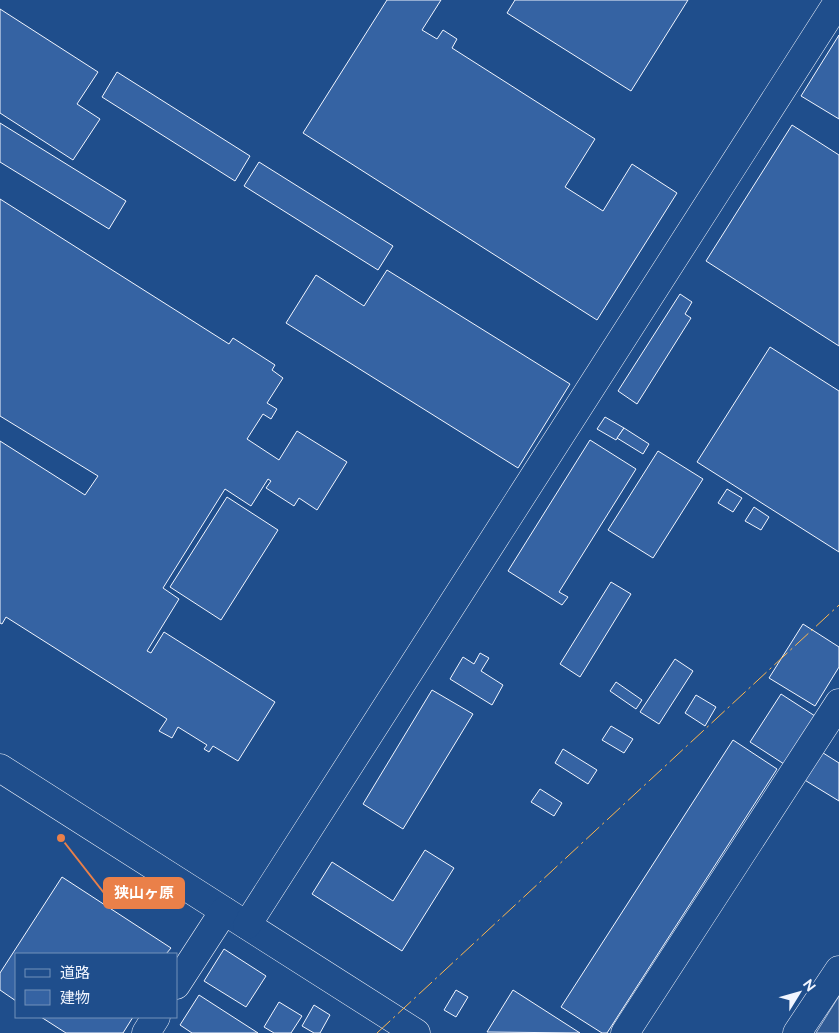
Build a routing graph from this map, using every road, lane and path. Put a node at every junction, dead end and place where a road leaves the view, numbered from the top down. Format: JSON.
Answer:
{"nodes":[{"id":1,"x":838,"y":0,"type":"edge"},
{"id":2,"x":839,"y":702,"type":"edge"},
{"id":3,"x":0,"y":768,"type":"edge"},
{"id":4,"x":224,"y":911,"type":"junction"},
{"id":5,"x":247,"y":924,"type":"junction"},
{"id":6,"x":839,"y":970,"type":"edge"},
{"id":7,"x":178,"y":982,"type":"edge"},
{"id":8,"x":155,"y":1018,"type":"edge"},
{"id":9,"x":146,"y":1033,"type":"edge"},
{"id":10,"x":416,"y":1033,"type":"edge"},
{"id":11,"x":626,"y":1033,"type":"edge"},
{"id":12,"x":797,"y":1033,"type":"edge"}],
"edges":[{"from":1,"to":5,"type":"street"},
{"from":2,"to":11,"type":"street"},
{"from":3,"to":4,"type":"street"},
{"from":4,"to":5,"type":"street"},
{"from":4,"to":7,"type":"street"},
{"from":5,"to":10,"type":"street"},
{"from":6,"to":12,"type":"street"},
{"from":8,"to":9,"type":"street"}]}
